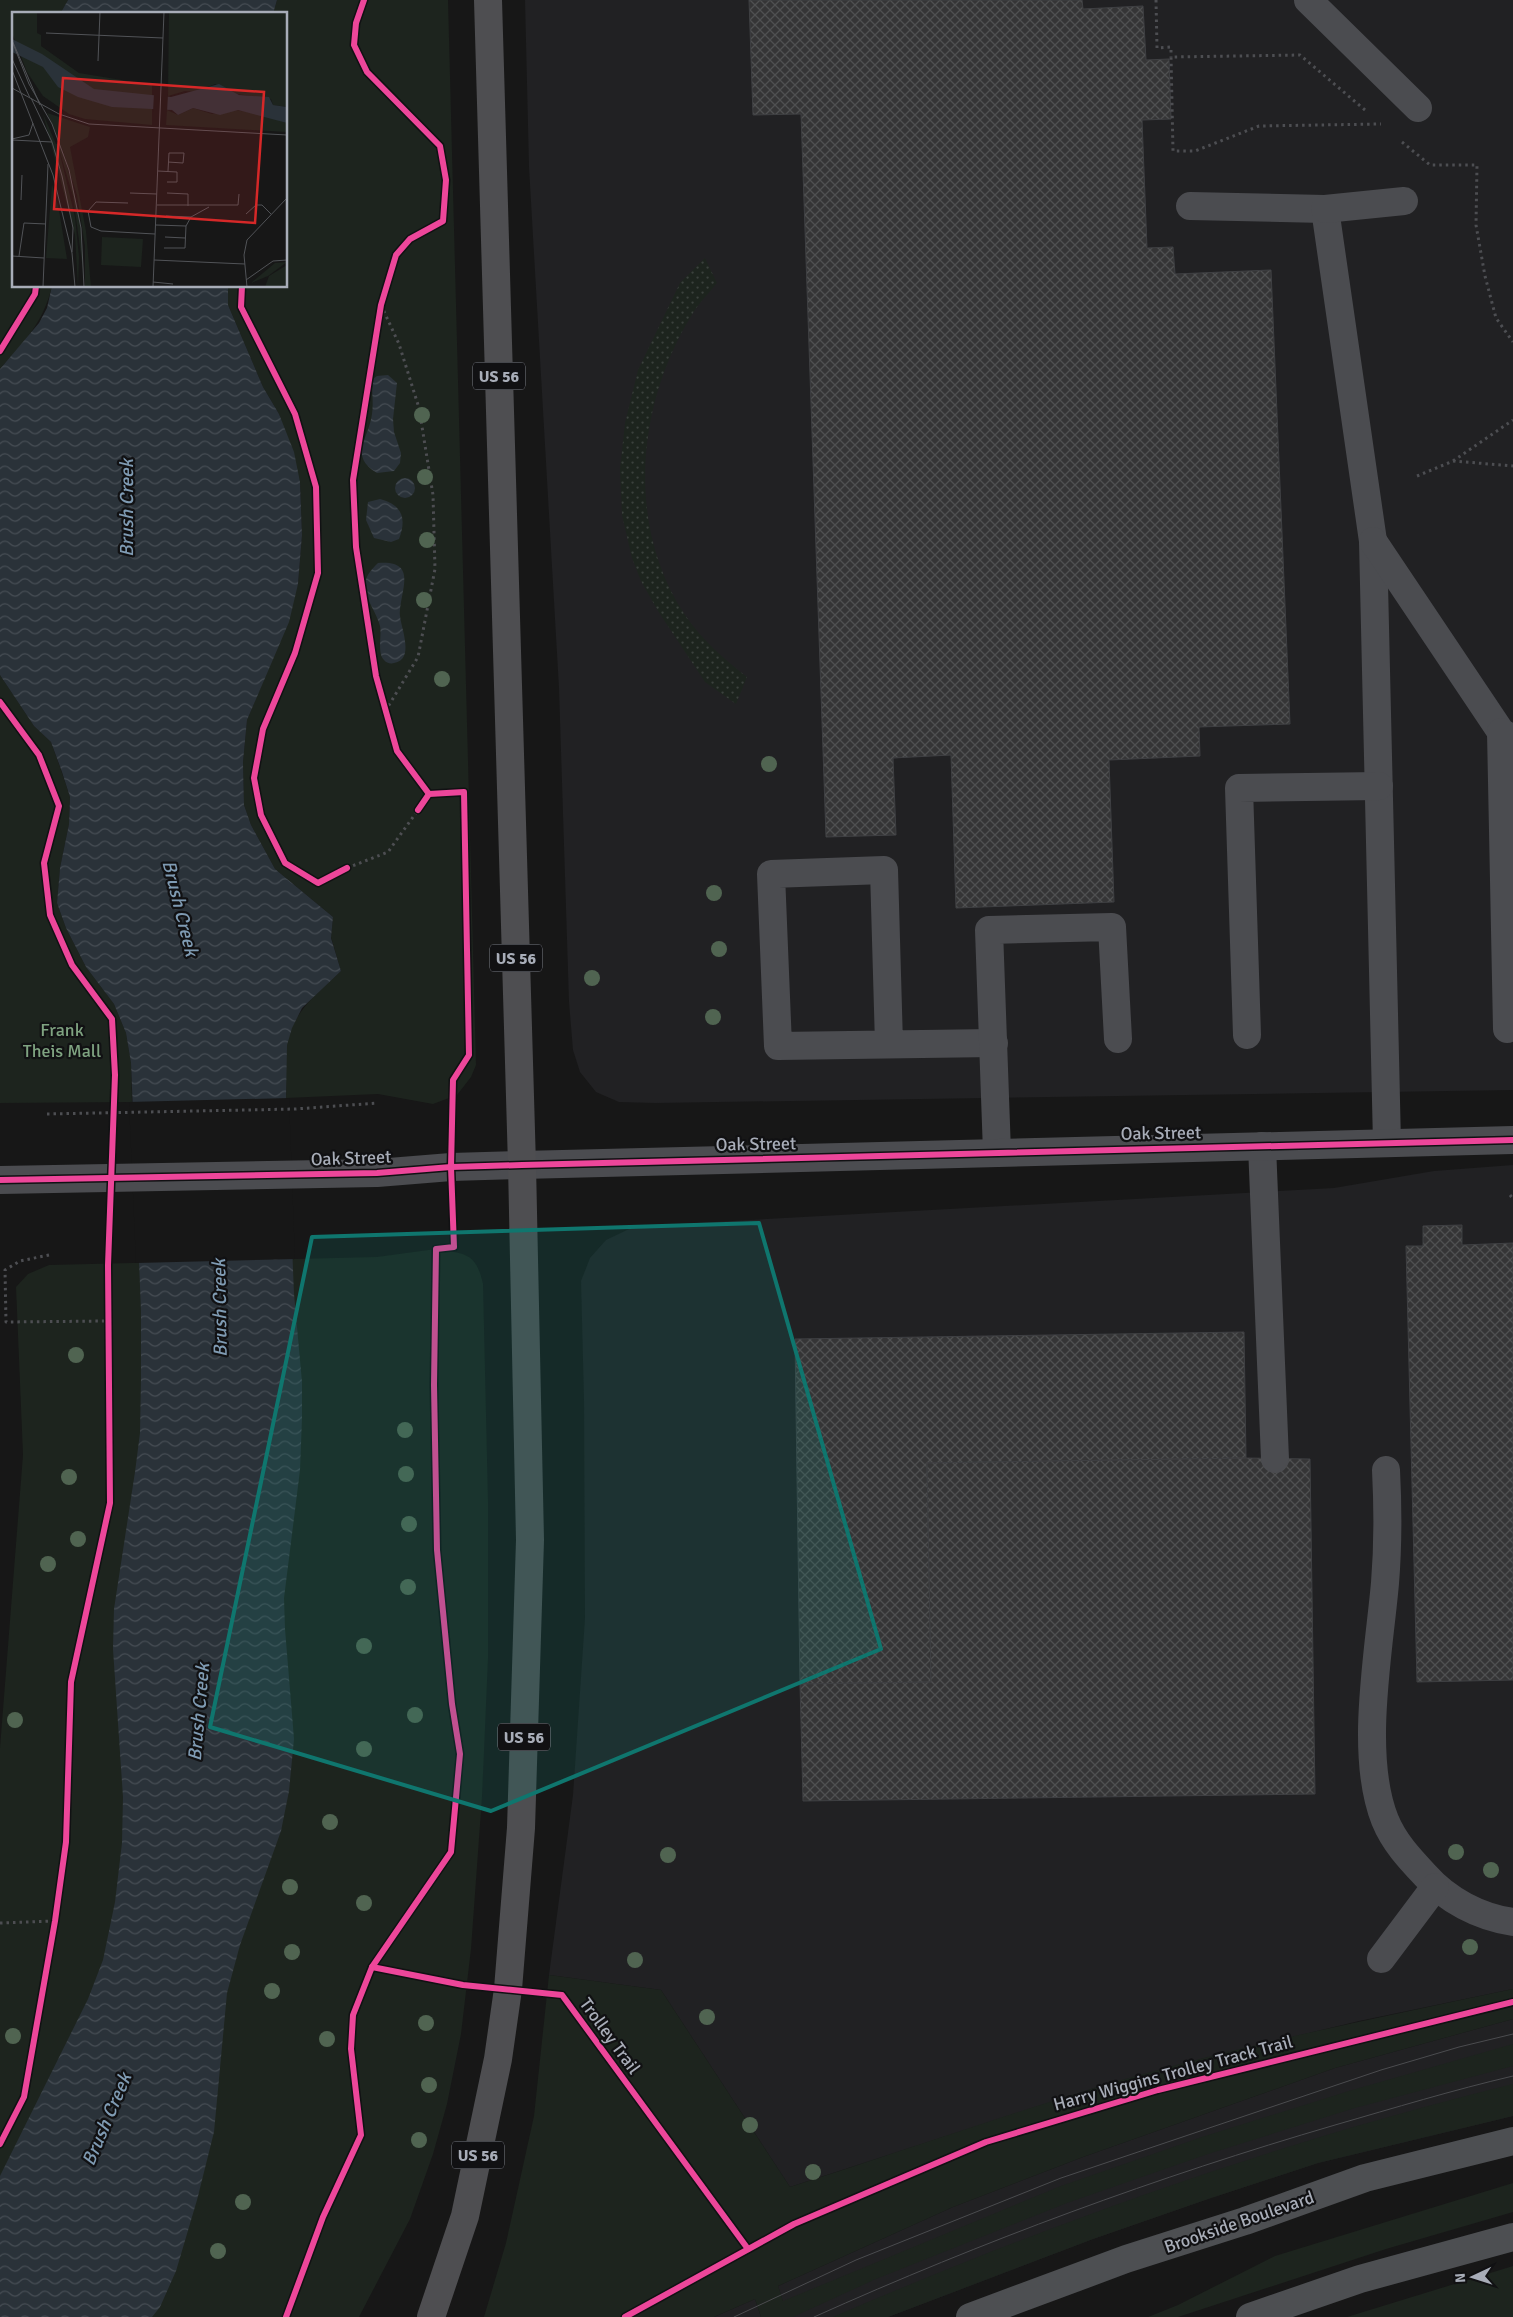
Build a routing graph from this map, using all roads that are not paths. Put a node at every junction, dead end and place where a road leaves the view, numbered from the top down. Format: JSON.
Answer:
{"nodes":[{"id":1,"x":488,"y":0,"type":"edge"},
{"id":2,"x":1308,"y":0,"type":"edge"},
{"id":3,"x":1418,"y":108,"type":"dead end"},
{"id":4,"x":1404,"y":201,"type":"dead end"},
{"id":5,"x":1190,"y":206,"type":"dead end"},
{"id":6,"x":1325,"y":209,"type":"junction"},
{"id":7,"x":1373,"y":541,"type":"junction"},
{"id":8,"x":1507,"y":736,"type":"edge"},
{"id":9,"x":1379,"y":786,"type":"junction"},
{"id":10,"x":1507,"y":1028,"type":"dead end"},
{"id":11,"x":1248,"y":1035,"type":"dead end"},
{"id":12,"x":1118,"y":1039,"type":"dead end"},
{"id":13,"x":994,"y":1043,"type":"junction"},
{"id":14,"x":889,"y":1044,"type":"junction"},
{"id":15,"x":1513,"y":1140,"type":"edge"},
{"id":16,"x":1387,"y":1142,"type":"junction"},
{"id":17,"x":1262,"y":1146,"type":"junction"},
{"id":18,"x":997,"y":1152,"type":"junction"},
{"id":19,"x":522,"y":1164,"type":"junction"},
{"id":20,"x":0,"y":1180,"type":"edge"},
{"id":21,"x":1275,"y":1459,"type":"dead end"},
{"id":22,"x":1386,"y":1470,"type":"dead end"},
{"id":23,"x":1435,"y":1887,"type":"junction"},
{"id":24,"x":1513,"y":1922,"type":"edge"},
{"id":25,"x":1381,"y":1959,"type":"dead end"},
{"id":26,"x":1513,"y":2141,"type":"edge"},
{"id":27,"x":1513,"y":2237,"type":"edge"},
{"id":28,"x":431,"y":2317,"type":"edge"},
{"id":29,"x":970,"y":2317,"type":"edge"},
{"id":30,"x":1250,"y":2317,"type":"edge"}],
"edges":[{"from":1,"to":19,"type":"highway","number":"US 56"},
{"from":2,"to":3,"type":"street"},
{"from":4,"to":6,"type":"street"},
{"from":5,"to":6,"type":"street"},
{"from":6,"to":7,"type":"street"},
{"from":7,"to":8,"type":"street"},
{"from":7,"to":9,"type":"street"},
{"from":8,"to":10,"type":"street"},
{"from":9,"to":11,"type":"street"},
{"from":9,"to":16,"type":"street"},
{"from":12,"to":13,"type":"street"},
{"from":13,"to":14,"type":"street"},
{"from":13,"to":18,"type":"street"},
{"from":14,"to":14,"type":"street"},
{"from":15,"to":16,"type":"street","name":"Oak Street"},
{"from":16,"to":17,"type":"street","name":"Oak Street"},
{"from":17,"to":18,"type":"street","name":"Oak Street"},
{"from":17,"to":21,"type":"street"},
{"from":18,"to":19,"type":"street","name":"Oak Street"},
{"from":19,"to":20,"type":"street","name":"Oak Street"},
{"from":19,"to":28,"type":"highway","number":"US 56"},
{"from":22,"to":23,"type":"street"},
{"from":23,"to":24,"type":"street"},
{"from":23,"to":25,"type":"street"},
{"from":26,"to":29,"type":"main road","name":"Brookside Boulevard"},
{"from":27,"to":30,"type":"main road"}]}
